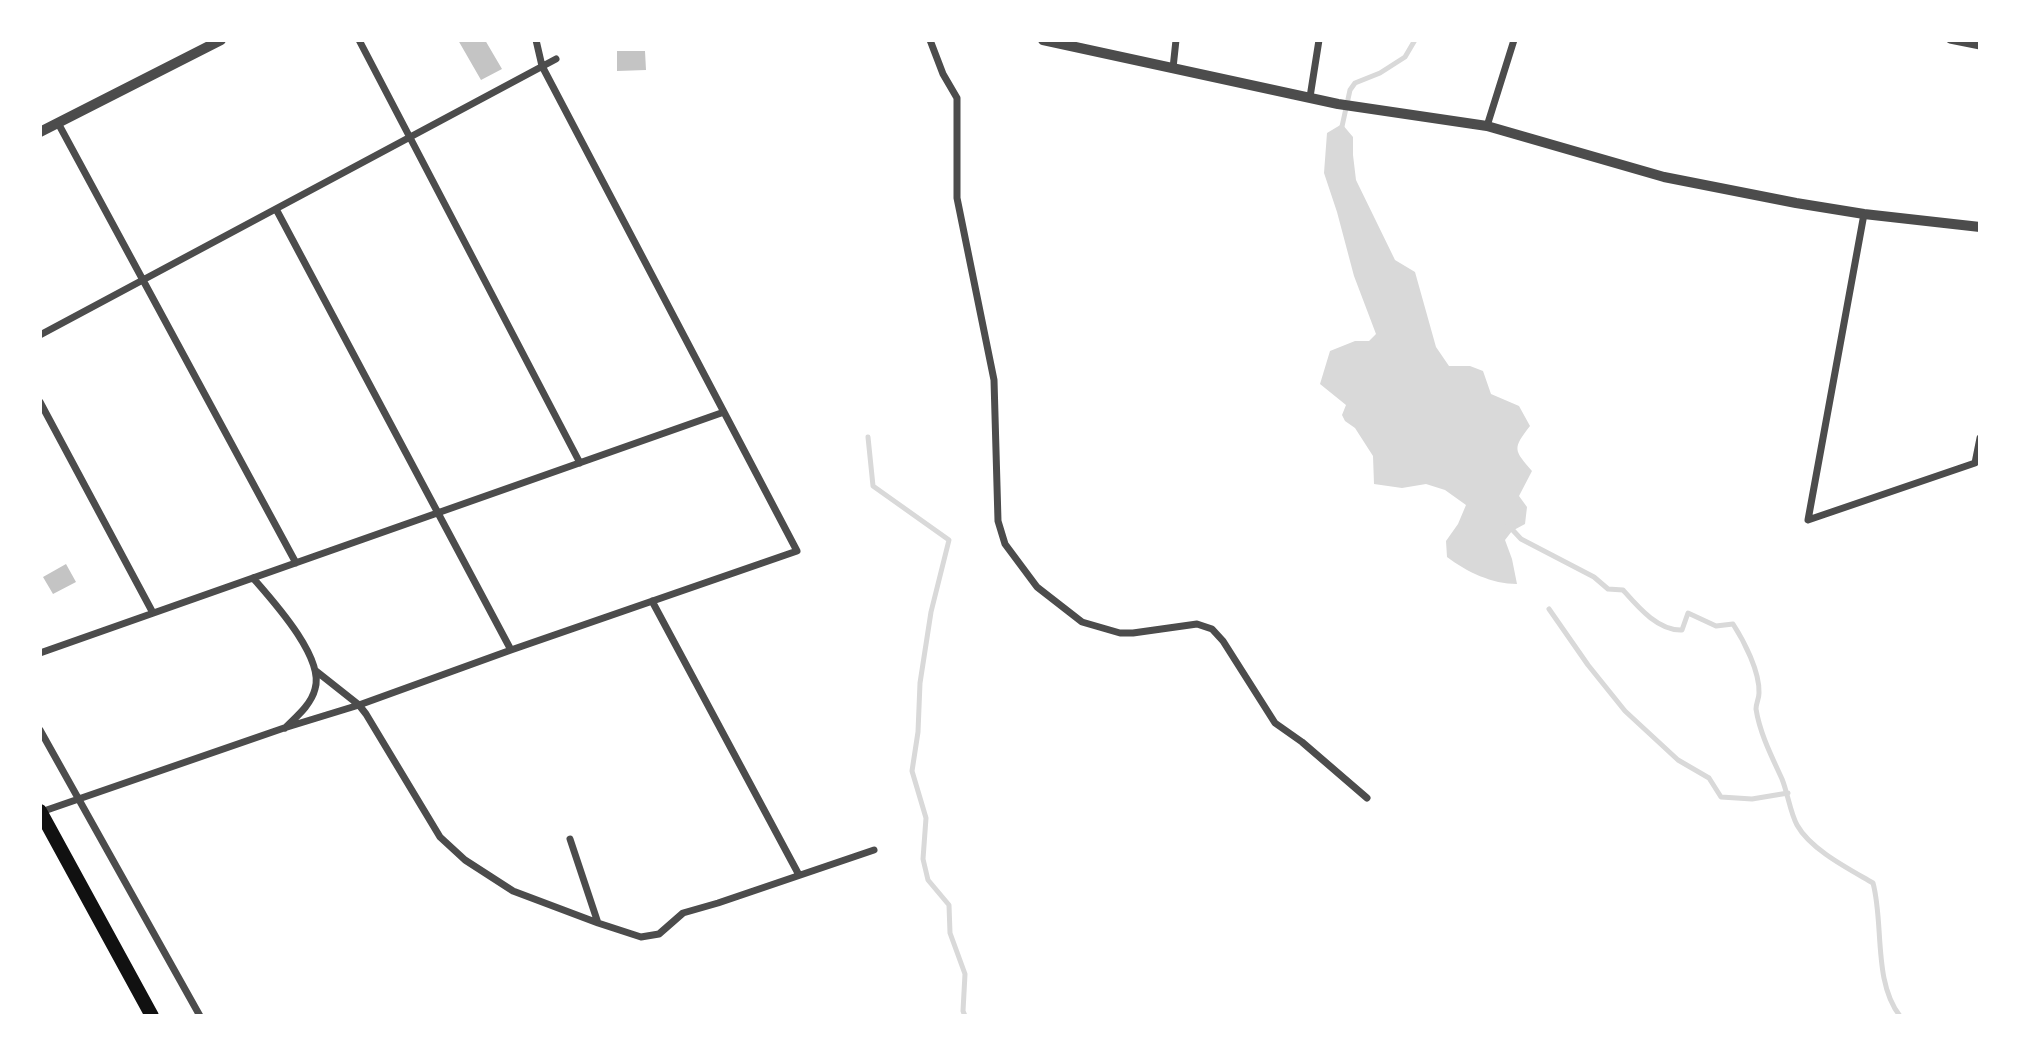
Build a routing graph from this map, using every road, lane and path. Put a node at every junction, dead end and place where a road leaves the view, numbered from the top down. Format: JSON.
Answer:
{"nodes":[{"id":1,"x":221,"y":40,"type":"edge"},
{"id":2,"x":359,"y":40,"type":"edge"},
{"id":3,"x":536,"y":40,"type":"edge"},
{"id":4,"x":930,"y":40,"type":"edge"},
{"id":5,"x":1043,"y":40,"type":"edge"},
{"id":6,"x":1177,"y":40,"type":"edge"},
{"id":7,"x":1319,"y":40,"type":"edge"},
{"id":8,"x":1514,"y":40,"type":"edge"},
{"id":9,"x":1950,"y":40,"type":"edge"},
{"id":10,"x":207,"y":43,"type":"edge"},
{"id":11,"x":1980,"y":46,"type":"edge"},
{"id":12,"x":556,"y":59,"type":"dead end"},
{"id":13,"x":542,"y":66,"type":"junction"},
{"id":14,"x":1173,"y":68,"type":"junction"},
{"id":15,"x":1310,"y":97,"type":"junction"},
{"id":16,"x":58,"y":122,"type":"junction"},
{"id":17,"x":1488,"y":126,"type":"junction"},
{"id":18,"x":40,"y":132,"type":"edge"},
{"id":19,"x":410,"y":137,"type":"junction"},
{"id":20,"x":276,"y":209,"type":"junction"},
{"id":21,"x":1864,"y":214,"type":"junction"},
{"id":22,"x":1980,"y":227,"type":"edge"},
{"id":23,"x":143,"y":280,"type":"junction"},
{"id":24,"x":40,"y":335,"type":"edge"},
{"id":25,"x":40,"y":402,"type":"edge"},
{"id":26,"x":724,"y":412,"type":"junction"},
{"id":27,"x":1980,"y":438,"type":"edge"},
{"id":28,"x":580,"y":463,"type":"junction"},
{"id":29,"x":438,"y":513,"type":"junction"},
{"id":30,"x":296,"y":563,"type":"junction"},
{"id":31,"x":253,"y":578,"type":"junction"},
{"id":32,"x":652,"y":601,"type":"junction"},
{"id":33,"x":153,"y":613,"type":"junction"},
{"id":34,"x":511,"y":650,"type":"junction"},
{"id":35,"x":40,"y":653,"type":"edge"},
{"id":36,"x":316,"y":671,"type":"junction"},
{"id":37,"x":359,"y":705,"type":"junction"},
{"id":38,"x":284,"y":728,"type":"junction"},
{"id":39,"x":40,"y":730,"type":"edge"},
{"id":40,"x":1367,"y":798,"type":"dead end"},
{"id":41,"x":78,"y":799,"type":"junction"},
{"id":42,"x":41,"y":811,"type":"edge"},
{"id":43,"x":570,"y":839,"type":"dead end"},
{"id":44,"x":874,"y":850,"type":"dead end"},
{"id":45,"x":799,"y":875,"type":"junction"},
{"id":46,"x":597,"y":923,"type":"junction"},
{"id":47,"x":152,"y":1016,"type":"edge"},
{"id":48,"x":200,"y":1016,"type":"edge"}],
"edges":[{"from":1,"to":10,"type":"street"},
{"from":2,"to":19,"type":"street"},
{"from":3,"to":13,"type":"street"},
{"from":4,"to":40,"type":"street"},
{"from":5,"to":14,"type":"street"},
{"from":6,"to":14,"type":"street"},
{"from":7,"to":15,"type":"street"},
{"from":8,"to":17,"type":"street"},
{"from":9,"to":11,"type":"street"},
{"from":10,"to":16,"type":"street"},
{"from":12,"to":13,"type":"street"},
{"from":13,"to":19,"type":"street"},
{"from":13,"to":26,"type":"street"},
{"from":14,"to":15,"type":"street"},
{"from":15,"to":17,"type":"street"},
{"from":16,"to":18,"type":"street"},
{"from":16,"to":23,"type":"street"},
{"from":17,"to":21,"type":"street"},
{"from":19,"to":20,"type":"street"},
{"from":19,"to":28,"type":"street"},
{"from":20,"to":23,"type":"street"},
{"from":20,"to":29,"type":"street"},
{"from":21,"to":22,"type":"street"},
{"from":21,"to":27,"type":"street"},
{"from":23,"to":24,"type":"street"},
{"from":23,"to":30,"type":"street"},
{"from":25,"to":33,"type":"street"},
{"from":26,"to":28,"type":"street"},
{"from":26,"to":32,"type":"street"},
{"from":28,"to":29,"type":"street"},
{"from":29,"to":30,"type":"street"},
{"from":29,"to":34,"type":"street"},
{"from":30,"to":31,"type":"street"},
{"from":31,"to":33,"type":"street"},
{"from":31,"to":36,"type":"street"},
{"from":32,"to":34,"type":"street"},
{"from":32,"to":45,"type":"street"},
{"from":33,"to":35,"type":"street"},
{"from":34,"to":37,"type":"street"},
{"from":36,"to":37,"type":"street"},
{"from":36,"to":38,"type":"street"},
{"from":37,"to":38,"type":"street"},
{"from":37,"to":46,"type":"street"},
{"from":38,"to":41,"type":"street"},
{"from":39,"to":41,"type":"street"},
{"from":41,"to":42,"type":"street"},
{"from":41,"to":48,"type":"street"},
{"from":42,"to":47,"type":"highway"},
{"from":43,"to":46,"type":"street"},
{"from":44,"to":45,"type":"street"},
{"from":45,"to":46,"type":"street"}]}
